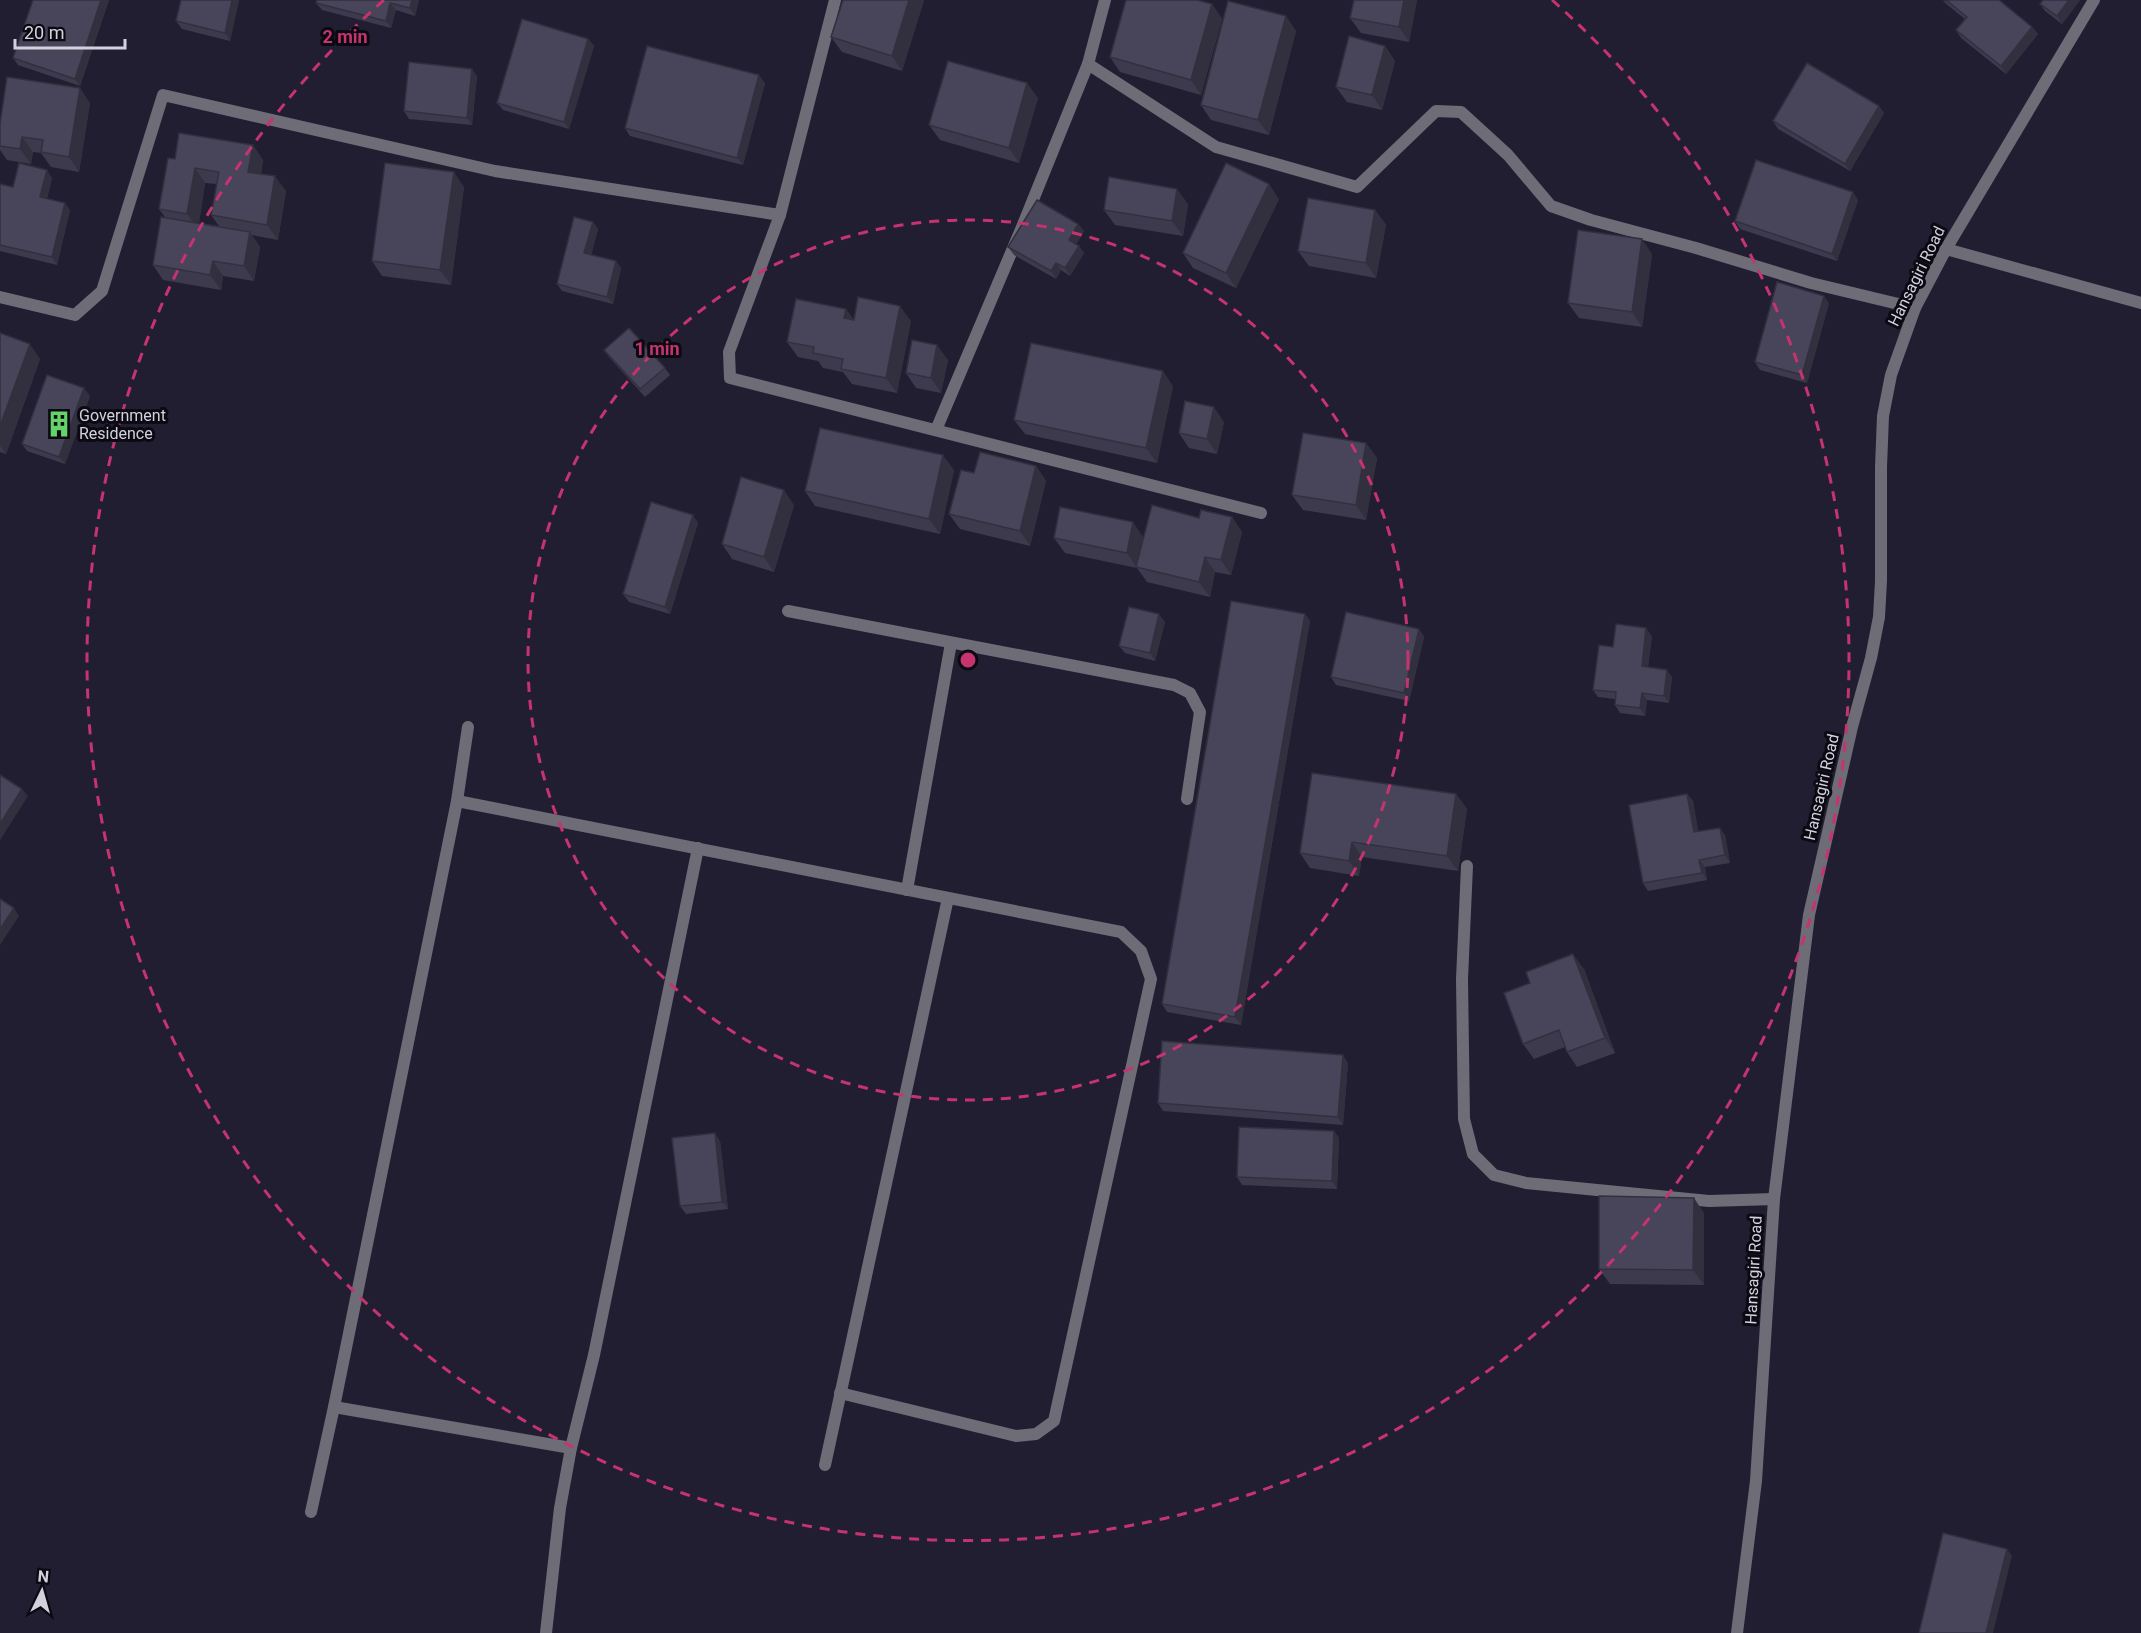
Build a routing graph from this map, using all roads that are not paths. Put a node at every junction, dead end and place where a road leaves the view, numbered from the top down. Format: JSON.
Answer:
{"nodes":[{"id":1,"x":835,"y":0,"type":"edge"},
{"id":2,"x":1105,"y":0,"type":"edge"},
{"id":3,"x":2094,"y":0,"type":"edge"},
{"id":4,"x":1088,"y":64,"type":"junction"},
{"id":5,"x":780,"y":215,"type":"junction"},
{"id":6,"x":1946,"y":249,"type":"junction"},
{"id":7,"x":0,"y":297,"type":"edge"},
{"id":8,"x":2141,"y":303,"type":"edge"},
{"id":9,"x":1915,"y":308,"type":"junction"},
{"id":10,"x":936,"y":430,"type":"junction"},
{"id":11,"x":1262,"y":513,"type":"dead end"},
{"id":12,"x":789,"y":611,"type":"dead end"},
{"id":13,"x":951,"y":643,"type":"junction"},
{"id":14,"x":468,"y":727,"type":"dead end"},
{"id":15,"x":1187,"y":799,"type":"dead end"},
{"id":16,"x":457,"y":801,"type":"junction"},
{"id":17,"x":698,"y":848,"type":"junction"},
{"id":18,"x":1467,"y":866,"type":"dead end"},
{"id":19,"x":907,"y":890,"type":"junction"},
{"id":20,"x":948,"y":898,"type":"junction"},
{"id":21,"x":1774,"y":1199,"type":"junction"},
{"id":22,"x":840,"y":1393,"type":"junction"},
{"id":23,"x":334,"y":1407,"type":"junction"},
{"id":24,"x":571,"y":1448,"type":"junction"},
{"id":25,"x":825,"y":1465,"type":"dead end"},
{"id":26,"x":311,"y":1512,"type":"dead end"},
{"id":27,"x":546,"y":1633,"type":"edge"},
{"id":28,"x":1737,"y":1633,"type":"edge"}],
"edges":[{"from":1,"to":5,"type":"street"},
{"from":2,"to":4,"type":"street"},
{"from":3,"to":6,"type":"street","name":"Hansagiri Road"},
{"from":4,"to":9,"type":"street"},
{"from":4,"to":10,"type":"street"},
{"from":5,"to":7,"type":"street"},
{"from":5,"to":10,"type":"street"},
{"from":6,"to":8,"type":"street"},
{"from":6,"to":9,"type":"street","name":"Hansagiri Road"},
{"from":9,"to":21,"type":"street","name":"Hansagiri Road"},
{"from":10,"to":11,"type":"street"},
{"from":12,"to":13,"type":"street"},
{"from":13,"to":15,"type":"street"},
{"from":13,"to":19,"type":"street"},
{"from":14,"to":16,"type":"street"},
{"from":16,"to":17,"type":"street"},
{"from":16,"to":23,"type":"street"},
{"from":17,"to":19,"type":"street"},
{"from":17,"to":24,"type":"street"},
{"from":18,"to":21,"type":"street"},
{"from":19,"to":20,"type":"street"},
{"from":20,"to":22,"type":"street"},
{"from":20,"to":22,"type":"street"},
{"from":21,"to":28,"type":"street","name":"Hansagiri Road"},
{"from":22,"to":25,"type":"street"},
{"from":23,"to":24,"type":"street"},
{"from":23,"to":26,"type":"street"},
{"from":24,"to":27,"type":"street"}]}
